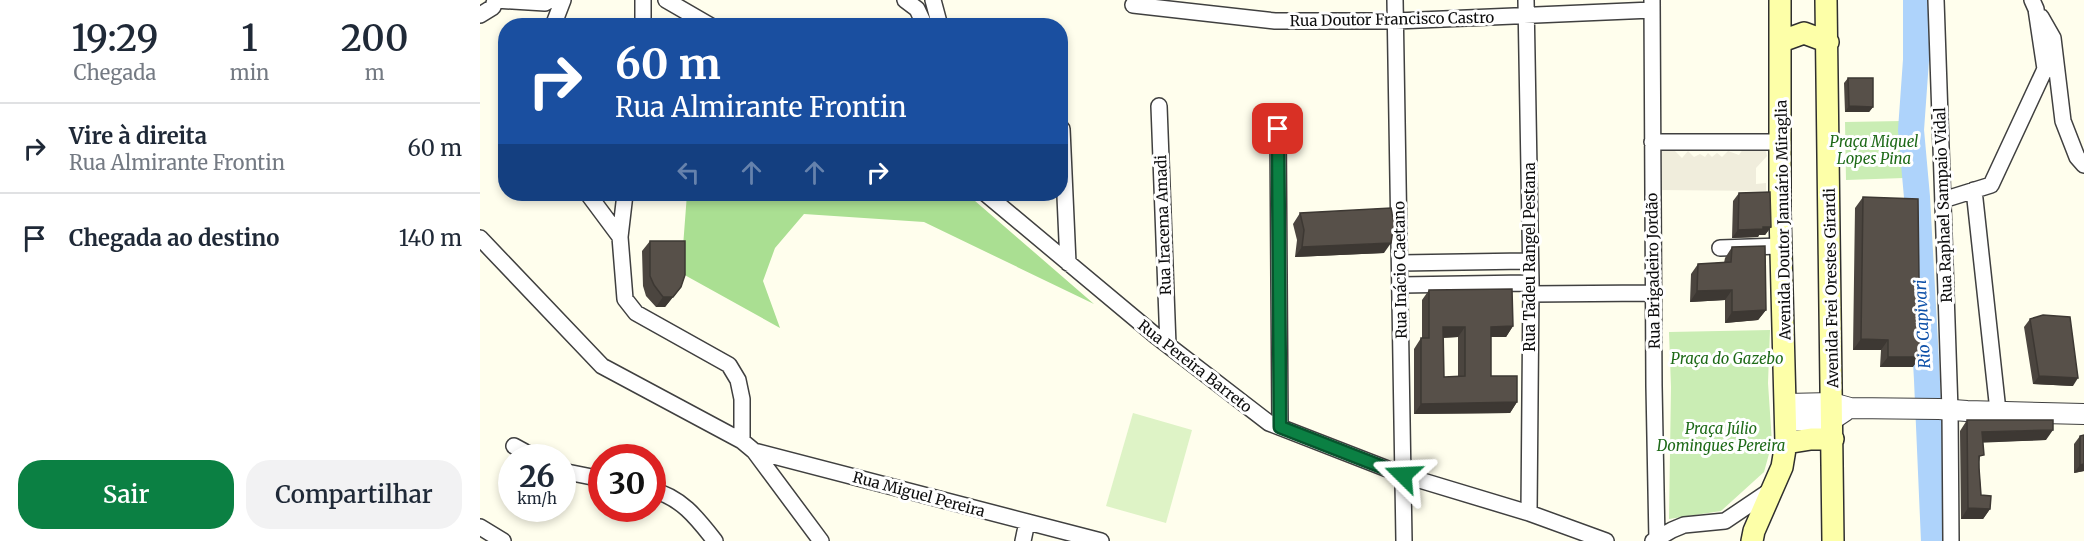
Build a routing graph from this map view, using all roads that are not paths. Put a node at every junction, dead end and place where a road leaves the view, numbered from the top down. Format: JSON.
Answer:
{"nodes":[{"id":1,"x":495,"y":0,"type":"edge"},
{"id":2,"x":550,"y":0,"type":"edge"},
{"id":3,"x":563,"y":0,"type":"edge"},
{"id":4,"x":643,"y":0,"type":"edge"},
{"id":5,"x":666,"y":0,"type":"edge"},
{"id":6,"x":905,"y":0,"type":"edge"},
{"id":7,"x":933,"y":0,"type":"edge"},
{"id":8,"x":1395,"y":0,"type":"edge"},
{"id":9,"x":1526,"y":0,"type":"edge"},
{"id":10,"x":1780,"y":0,"type":"edge"},
{"id":11,"x":1826,"y":0,"type":"edge"},
{"id":12,"x":1936,"y":0,"type":"edge"},
{"id":13,"x":2034,"y":4,"type":"edge"},
{"id":14,"x":1133,"y":5,"type":"dead end"},
{"id":15,"x":1652,"y":5,"type":"edge"},
{"id":16,"x":480,"y":15,"type":"edge"},
{"id":17,"x":1527,"y":17,"type":"junction"},
{"id":18,"x":556,"y":18,"type":"edge"},
{"id":19,"x":643,"y":18,"type":"edge"},
{"id":20,"x":697,"y":18,"type":"edge"},
{"id":21,"x":921,"y":18,"type":"edge"},
{"id":22,"x":938,"y":18,"type":"edge"},
{"id":23,"x":1396,"y":21,"type":"junction"},
{"id":24,"x":1782,"y":41,"type":"junction"},
{"id":25,"x":1828,"y":42,"type":"junction"},
{"id":26,"x":1159,"y":105,"type":"dead end"},
{"id":27,"x":1278,"y":129,"type":"dead end"},
{"id":28,"x":1652,"y":142,"type":"junction"},
{"id":29,"x":1781,"y":142,"type":"junction"},
{"id":30,"x":2084,"y":165,"type":"edge"},
{"id":31,"x":1974,"y":190,"type":"junction"},
{"id":32,"x":1943,"y":200,"type":"junction"},
{"id":33,"x":593,"y":201,"type":"edge"},
{"id":34,"x":624,"y":201,"type":"edge"},
{"id":35,"x":994,"y":201,"type":"edge"},
{"id":36,"x":1065,"y":201,"type":"edge"},
{"id":37,"x":620,"y":237,"type":"junction"},
{"id":38,"x":480,"y":238,"type":"edge"},
{"id":39,"x":1781,"y":246,"type":"junction"},
{"id":40,"x":1720,"y":248,"type":"dead end"},
{"id":41,"x":1530,"y":261,"type":"junction"},
{"id":42,"x":1068,"y":263,"type":"junction"},
{"id":43,"x":1400,"y":263,"type":"junction"},
{"id":44,"x":1401,"y":285,"type":"junction"},
{"id":45,"x":1530,"y":288,"type":"junction"},
{"id":46,"x":1653,"y":293,"type":"junction"},
{"id":47,"x":1168,"y":345,"type":"junction"},
{"id":48,"x":1944,"y":409,"type":"junction"},
{"id":49,"x":1998,"y":411,"type":"junction"},
{"id":50,"x":1786,"y":413,"type":"junction"},
{"id":51,"x":2084,"y":414,"type":"edge"},
{"id":52,"x":1837,"y":417,"type":"junction"},
{"id":53,"x":1280,"y":427,"type":"junction"},
{"id":54,"x":741,"y":441,"type":"junction"},
{"id":55,"x":1786,"y":443,"type":"junction"},
{"id":56,"x":754,"y":451,"type":"junction"},
{"id":57,"x":1403,"y":475,"type":"junction"},
{"id":58,"x":1774,"y":488,"type":"junction"},
{"id":59,"x":666,"y":495,"type":"edge"},
{"id":60,"x":1529,"y":513,"type":"junction"},
{"id":61,"x":1027,"y":522,"type":"junction"},
{"id":62,"x":480,"y":528,"type":"edge"},
{"id":63,"x":1656,"y":540,"type":"edge"},
{"id":64,"x":503,"y":541,"type":"edge"},
{"id":65,"x":715,"y":541,"type":"edge"},
{"id":66,"x":821,"y":541,"type":"edge"},
{"id":67,"x":1023,"y":541,"type":"edge"},
{"id":68,"x":1101,"y":541,"type":"edge"},
{"id":69,"x":1404,"y":541,"type":"edge"},
{"id":70,"x":1606,"y":541,"type":"edge"},
{"id":71,"x":1752,"y":541,"type":"edge"},
{"id":72,"x":1833,"y":541,"type":"edge"},
{"id":73,"x":1951,"y":541,"type":"edge"}],
"edges":[{"from":1,"to":2,"type":"street"},
{"from":1,"to":16,"type":"street"},
{"from":3,"to":18,"type":"street"},
{"from":4,"to":19,"type":"street"},
{"from":5,"to":20,"type":"street"},
{"from":6,"to":21,"type":"street"},
{"from":7,"to":22,"type":"street"},
{"from":8,"to":23,"type":"street","name":"Rua Inácio Caetano"},
{"from":9,"to":17,"type":"street","name":"Rua Tadeu Rangel Pestana"},
{"from":10,"to":24,"type":"main road","name":"Avenida Doutor Januário Miraglia"},
{"from":11,"to":25,"type":"main road","name":"Avenida Frei Orestes Girardi"},
{"from":12,"to":32,"type":"street","name":"Rua Raphael Sampaio Vidal"},
{"from":13,"to":30,"type":"street"},
{"from":13,"to":31,"type":"street"},
{"from":14,"to":23,"type":"street","name":"Rua Doutor Francisco Castro"},
{"from":15,"to":17,"type":"street","name":"Rua Doutor Francisco Castro"},
{"from":15,"to":28,"type":"street","name":"Rua Brigadeiro Jordão"},
{"from":17,"to":23,"type":"street","name":"Rua Doutor Francisco Castro"},
{"from":17,"to":41,"type":"street","name":"Rua Tadeu Rangel Pestana"},
{"from":23,"to":43,"type":"street","name":"Rua Inácio Caetano"},
{"from":24,"to":25,"type":"main road"},
{"from":24,"to":29,"type":"main road","name":"Avenida Doutor Januário Miraglia"},
{"from":25,"to":52,"type":"main road","name":"Avenida Frei Orestes Girardi"},
{"from":26,"to":47,"type":"street","name":"Rua Iracema Amadi"},
{"from":27,"to":53,"type":"street"},
{"from":28,"to":29,"type":"street"},
{"from":28,"to":46,"type":"street","name":"Rua Brigadeiro Jordão"},
{"from":29,"to":39,"type":"main road","name":"Avenida Doutor Januário Miraglia"},
{"from":31,"to":32,"type":"street"},
{"from":31,"to":49,"type":"street"},
{"from":32,"to":48,"type":"street","name":"Rua Raphael Sampaio Vidal"},
{"from":33,"to":37,"type":"street"},
{"from":34,"to":37,"type":"street"},
{"from":35,"to":42,"type":"street","name":"Rua Pereira Barreto"},
{"from":36,"to":42,"type":"street"},
{"from":37,"to":54,"type":"street"},
{"from":38,"to":54,"type":"street","name":"Rua Miguel Pereira"},
{"from":39,"to":40,"type":"street"},
{"from":39,"to":50,"type":"main road","name":"Avenida Doutor Januário Miraglia"},
{"from":41,"to":43,"type":"street"},
{"from":41,"to":45,"type":"street","name":"Rua Tadeu Rangel Pestana"},
{"from":42,"to":47,"type":"street","name":"Rua Pereira Barreto"},
{"from":43,"to":44,"type":"street","name":"Rua Inácio Caetano"},
{"from":44,"to":45,"type":"street"},
{"from":44,"to":57,"type":"street","name":"Rua Inácio Caetano"},
{"from":45,"to":46,"type":"street"},
{"from":45,"to":60,"type":"street","name":"Rua Tadeu Rangel Pestana"},
{"from":46,"to":63,"type":"street","name":"Rua Brigadeiro Jordão"},
{"from":47,"to":53,"type":"street","name":"Rua Pereira Barreto"},
{"from":48,"to":49,"type":"street"},
{"from":48,"to":52,"type":"street"},
{"from":48,"to":73,"type":"street","name":"Rua Raphael Sampaio Vidal"},
{"from":49,"to":51,"type":"street"},
{"from":50,"to":52,"type":"street"},
{"from":50,"to":55,"type":"main road","name":"Avenida Doutor Januário Miraglia"},
{"from":52,"to":55,"type":"main road"},
{"from":52,"to":72,"type":"main road","name":"Avenida Frei Orestes Girardi"},
{"from":53,"to":57,"type":"street","name":"Rua Pereira Barreto"},
{"from":54,"to":56,"type":"street","name":"Rua Miguel Pereira"},
{"from":55,"to":58,"type":"main road","name":"Avenida Doutor Januário Miraglia"},
{"from":56,"to":61,"type":"street","name":"Rua Miguel Pereira"},
{"from":56,"to":66,"type":"street"},
{"from":57,"to":60,"type":"street","name":"Rua Pereira Barreto"},
{"from":57,"to":69,"type":"street","name":"Rua Inácio Caetano"},
{"from":58,"to":63,"type":"street"},
{"from":58,"to":71,"type":"main road","name":"Avenida Doutor Januário Miraglia"},
{"from":59,"to":65,"type":"street"},
{"from":60,"to":70,"type":"street","name":"Rua Pereira Barreto"},
{"from":61,"to":67,"type":"street"},
{"from":61,"to":68,"type":"street","name":"Rua Miguel Pereira"},
{"from":62,"to":64,"type":"street"}]}
